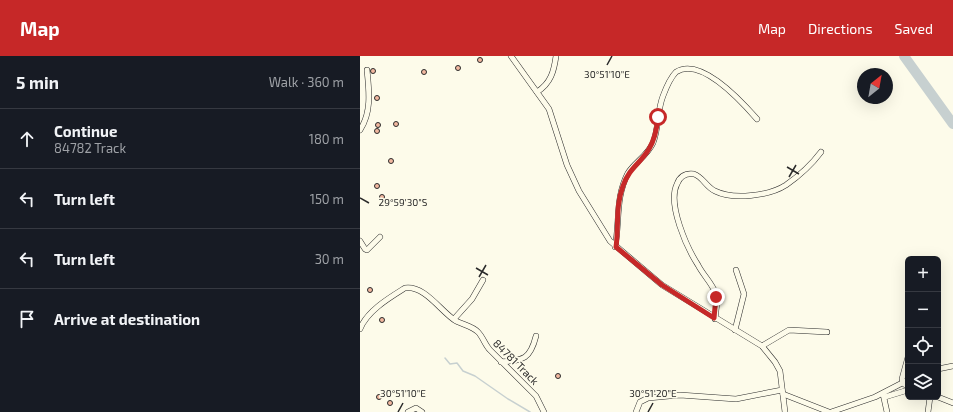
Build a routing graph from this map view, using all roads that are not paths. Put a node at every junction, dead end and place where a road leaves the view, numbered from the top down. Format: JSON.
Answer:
{"nodes":[{"id":1,"x":511,"y":56,"type":"edge"},
{"id":2,"x":556,"y":56,"type":"edge"},
{"id":3,"x":367,"y":70,"type":"dead end"},
{"id":4,"x":537,"y":92,"type":"junction"},
{"id":5,"x":757,"y":119,"type":"dead end"},
{"id":6,"x":360,"y":130,"type":"edge"},
{"id":7,"x":821,"y":152,"type":"dead end"},
{"id":8,"x":380,"y":237,"type":"dead end"},
{"id":9,"x":360,"y":241,"type":"edge"},
{"id":10,"x":616,"y":247,"type":"junction"},
{"id":11,"x":736,"y":270,"type":"dead end"},
{"id":12,"x":483,"y":280,"type":"dead end"},
{"id":13,"x":714,"y":318,"type":"junction"},
{"id":14,"x":454,"y":319,"type":"junction"},
{"id":15,"x":360,"y":329,"type":"edge"},
{"id":16,"x":735,"y":330,"type":"junction"},
{"id":17,"x":827,"y":332,"type":"dead end"},
{"id":18,"x":536,"y":336,"type":"dead end"},
{"id":19,"x":762,"y":346,"type":"junction"},
{"id":20,"x":500,"y":362,"type":"junction"},
{"id":21,"x":905,"y":366,"type":"edge"},
{"id":22,"x":953,"y":366,"type":"edge"},
{"id":23,"x":941,"y":368,"type":"edge"},
{"id":24,"x":905,"y":382,"type":"edge"},
{"id":25,"x":905,"y":391,"type":"edge"},
{"id":26,"x":783,"y":392,"type":"junction"},
{"id":27,"x":884,"y":395,"type":"junction"},
{"id":28,"x":941,"y":398,"type":"edge"},
{"id":29,"x":930,"y":400,"type":"edge"},
{"id":30,"x":953,"y":403,"type":"edge"},
{"id":31,"x":408,"y":412,"type":"edge"},
{"id":32,"x":422,"y":412,"type":"edge"},
{"id":33,"x":544,"y":412,"type":"edge"},
{"id":34,"x":636,"y":412,"type":"edge"},
{"id":35,"x":785,"y":412,"type":"edge"},
{"id":36,"x":830,"y":412,"type":"edge"},
{"id":37,"x":887,"y":412,"type":"edge"},
{"id":38,"x":928,"y":412,"type":"edge"}],
"edges":[{"from":1,"to":4,"type":"street"},
{"from":2,"to":4,"type":"street"},
{"from":3,"to":6,"type":"street"},
{"from":4,"to":10,"type":"street"},
{"from":5,"to":10,"type":"street"},
{"from":7,"to":13,"type":"street"},
{"from":8,"to":9,"type":"street"},
{"from":10,"to":13,"type":"street"},
{"from":11,"to":16,"type":"street"},
{"from":12,"to":14,"type":"street"},
{"from":13,"to":16,"type":"street"},
{"from":14,"to":15,"type":"street","name":"84781 Track"},
{"from":14,"to":20,"type":"street","name":"84781 Track"},
{"from":16,"to":19,"type":"street"},
{"from":17,"to":19,"type":"street"},
{"from":18,"to":20,"type":"street"},
{"from":19,"to":26,"type":"street"},
{"from":20,"to":33,"type":"street","name":"84781 Track"},
{"from":21,"to":24,"type":"street"},
{"from":22,"to":23,"type":"street"},
{"from":24,"to":27,"type":"street"},
{"from":25,"to":27,"type":"street"},
{"from":26,"to":34,"type":"street"},
{"from":26,"to":35,"type":"street"},
{"from":26,"to":36,"type":"street"},
{"from":27,"to":36,"type":"street"},
{"from":27,"to":37,"type":"street"},
{"from":28,"to":30,"type":"street"},
{"from":29,"to":38,"type":"street"},
{"from":31,"to":32,"type":"street"}]}
